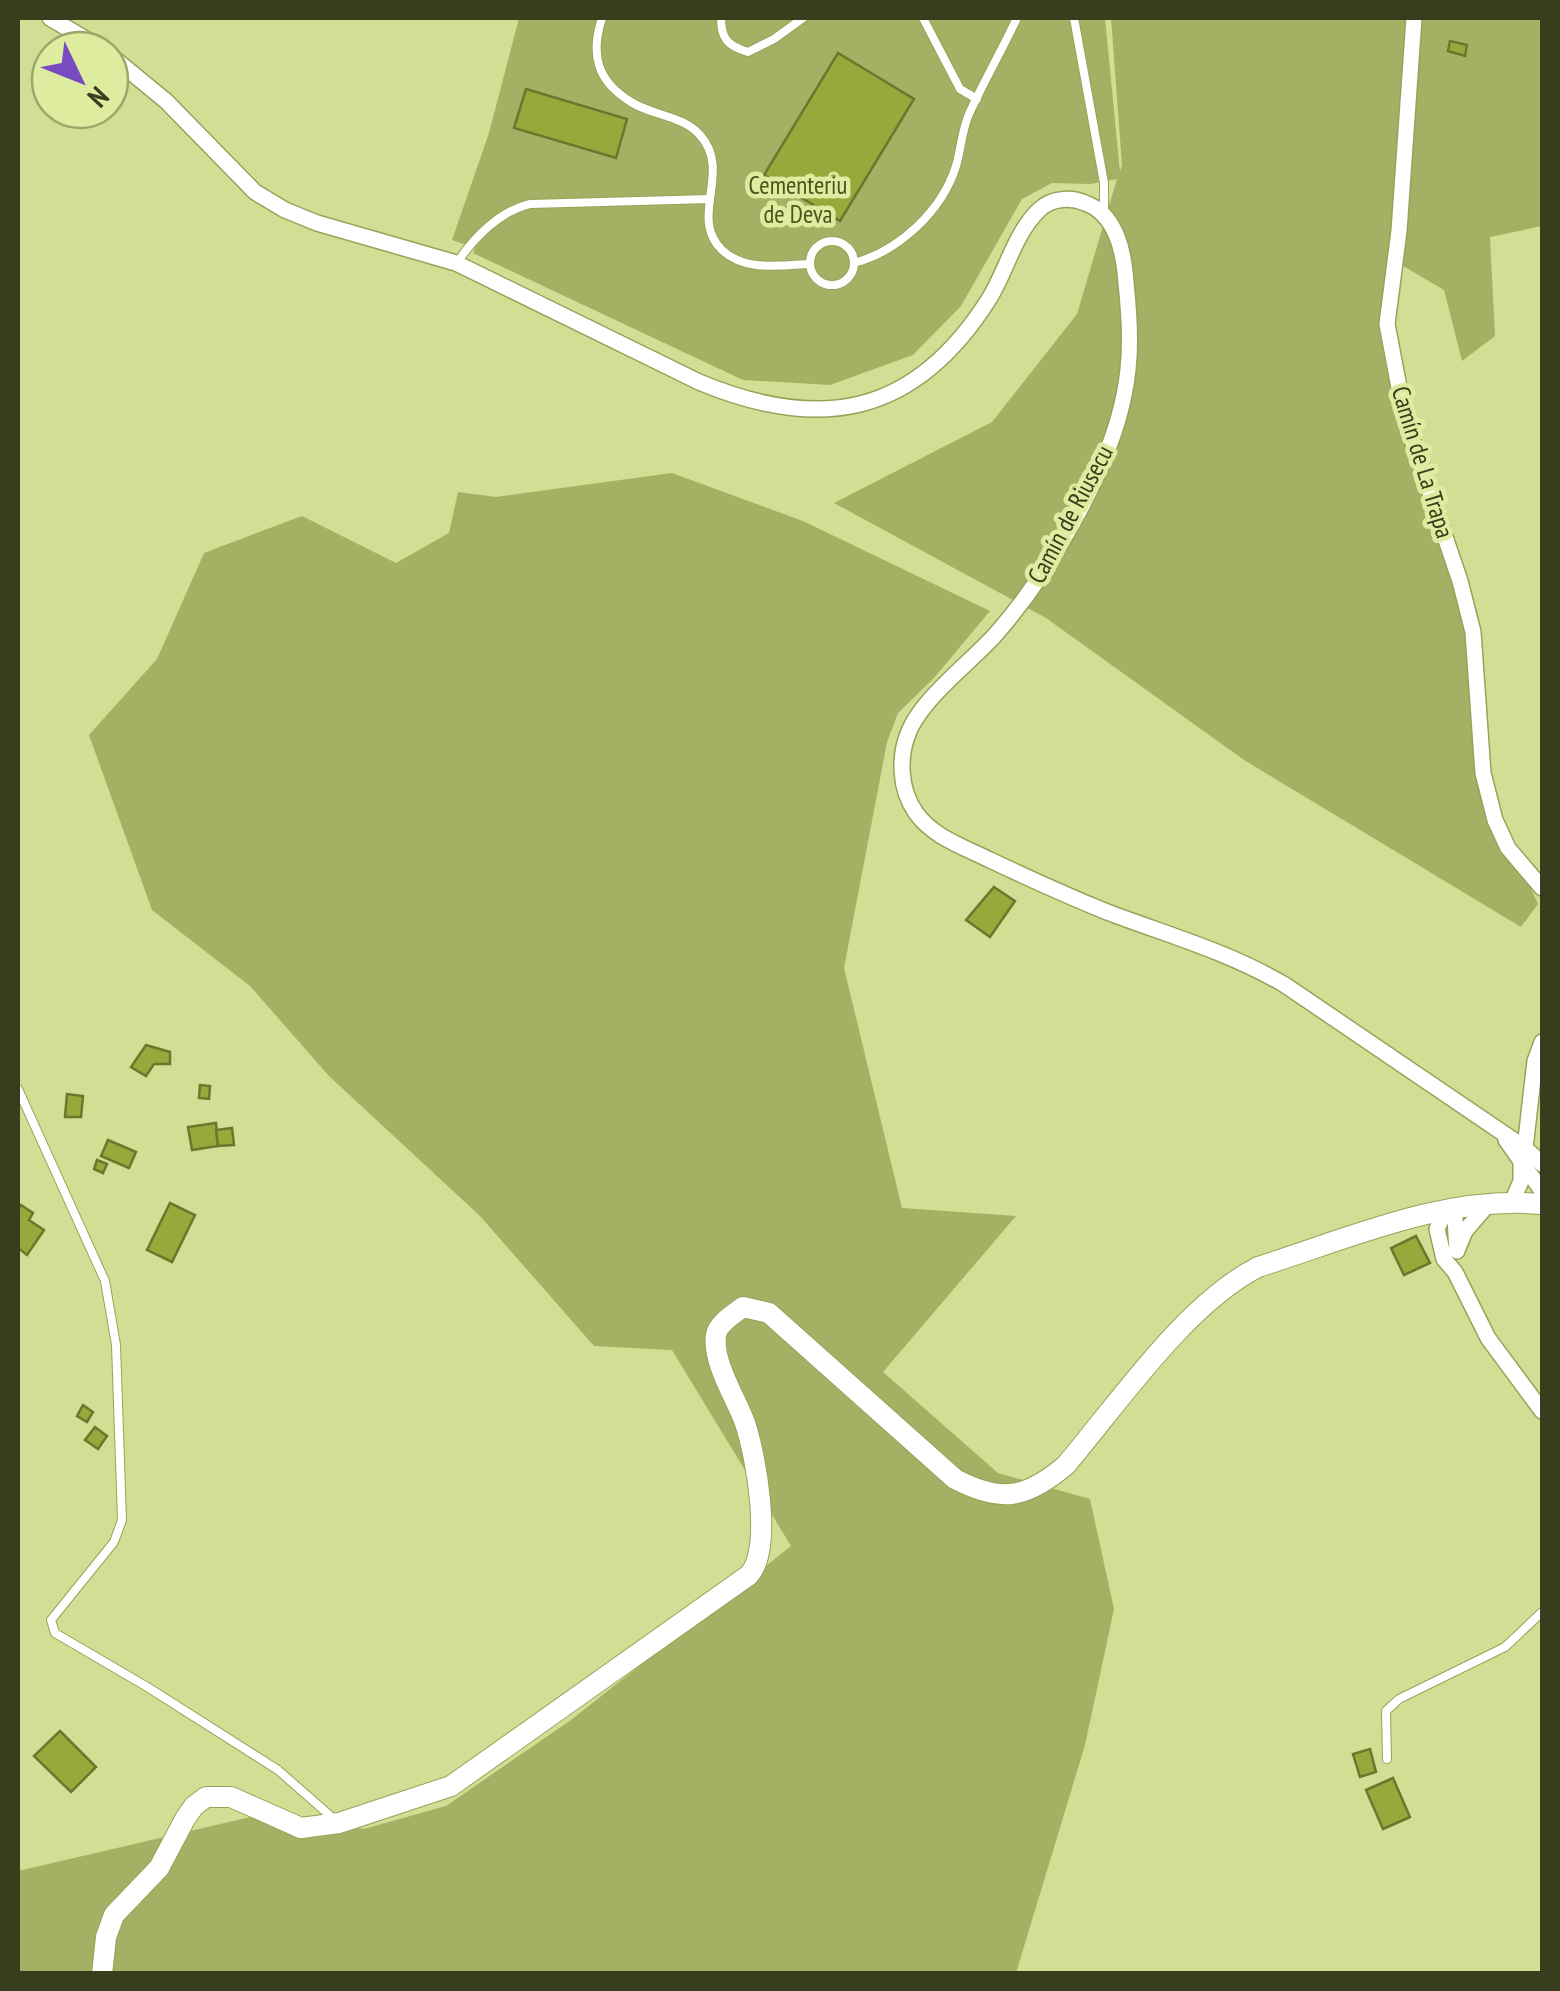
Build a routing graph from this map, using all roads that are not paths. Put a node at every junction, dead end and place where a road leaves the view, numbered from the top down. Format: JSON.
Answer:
{"nodes":[{"id":1,"x":602,"y":18,"type":"edge"},
{"id":2,"x":721,"y":18,"type":"edge"},
{"id":3,"x":803,"y":18,"type":"edge"},
{"id":4,"x":923,"y":18,"type":"edge"},
{"id":5,"x":1017,"y":18,"type":"edge"},
{"id":6,"x":1074,"y":18,"type":"edge"},
{"id":7,"x":1414,"y":18,"type":"edge"},
{"id":8,"x":130,"y":71,"type":"edge"},
{"id":9,"x":977,"y":99,"type":"junction"},
{"id":10,"x":710,"y":199,"type":"junction"},
{"id":11,"x":1104,"y":213,"type":"junction"},
{"id":12,"x":854,"y":262,"type":"junction"},
{"id":13,"x":456,"y":264,"type":"junction"},
{"id":14,"x":810,"y":264,"type":"junction"},
{"id":15,"x":1542,"y":888,"type":"edge"},
{"id":16,"x":1542,"y":1042,"type":"edge"},
{"id":17,"x":18,"y":1089,"type":"edge"},
{"id":18,"x":1523,"y":1155,"type":"junction"},
{"id":19,"x":1542,"y":1164,"type":"edge"},
{"id":20,"x":1542,"y":1190,"type":"edge"},
{"id":21,"x":1490,"y":1202,"type":"junction"},
{"id":22,"x":1512,"y":1202,"type":"junction"},
{"id":23,"x":1542,"y":1204,"type":"edge"},
{"id":24,"x":1446,"y":1209,"type":"junction"},
{"id":25,"x":1457,"y":1251,"type":"junction"},
{"id":26,"x":1454,"y":1272,"type":"junction"},
{"id":27,"x":1542,"y":1411,"type":"edge"},
{"id":28,"x":1542,"y":1612,"type":"edge"},
{"id":29,"x":1388,"y":1759,"type":"dead end"},
{"id":30,"x":339,"y":1823,"type":"junction"},
{"id":31,"x":108,"y":1972,"type":"edge"}],
"edges":[{"from":1,"to":10,"type":"lane"},
{"from":2,"to":3,"type":"lane"},
{"from":4,"to":9,"type":"lane"},
{"from":5,"to":9,"type":"lane"},
{"from":6,"to":11,"type":"lane"},
{"from":7,"to":15,"type":"street","name":"Camín de La Trapa"},
{"from":8,"to":13,"type":"street"},
{"from":9,"to":12,"type":"lane"},
{"from":10,"to":13,"type":"lane"},
{"from":10,"to":14,"type":"lane"},
{"from":11,"to":13,"type":"street"},
{"from":11,"to":18,"type":"street","name":"Camín de Riusecu"},
{"from":12,"to":14,"type":"lane"},
{"from":12,"to":14,"type":"lane"},
{"from":16,"to":18,"type":"street"},
{"from":17,"to":30,"type":"lane"},
{"from":18,"to":19,"type":"street","name":"Camín de Riusecu"},
{"from":18,"to":20,"type":"street","name":"Camín de Riusecu"},
{"from":18,"to":22,"type":"street"},
{"from":21,"to":22,"type":"street"},
{"from":21,"to":24,"type":"street"},
{"from":21,"to":25,"type":"street"},
{"from":22,"to":23,"type":"street"},
{"from":24,"to":25,"type":"street"},
{"from":24,"to":26,"type":"street"},
{"from":24,"to":30,"type":"street"},
{"from":25,"to":26,"type":"street"},
{"from":26,"to":27,"type":"street"},
{"from":28,"to":29,"type":"lane"},
{"from":30,"to":31,"type":"street"}]}
